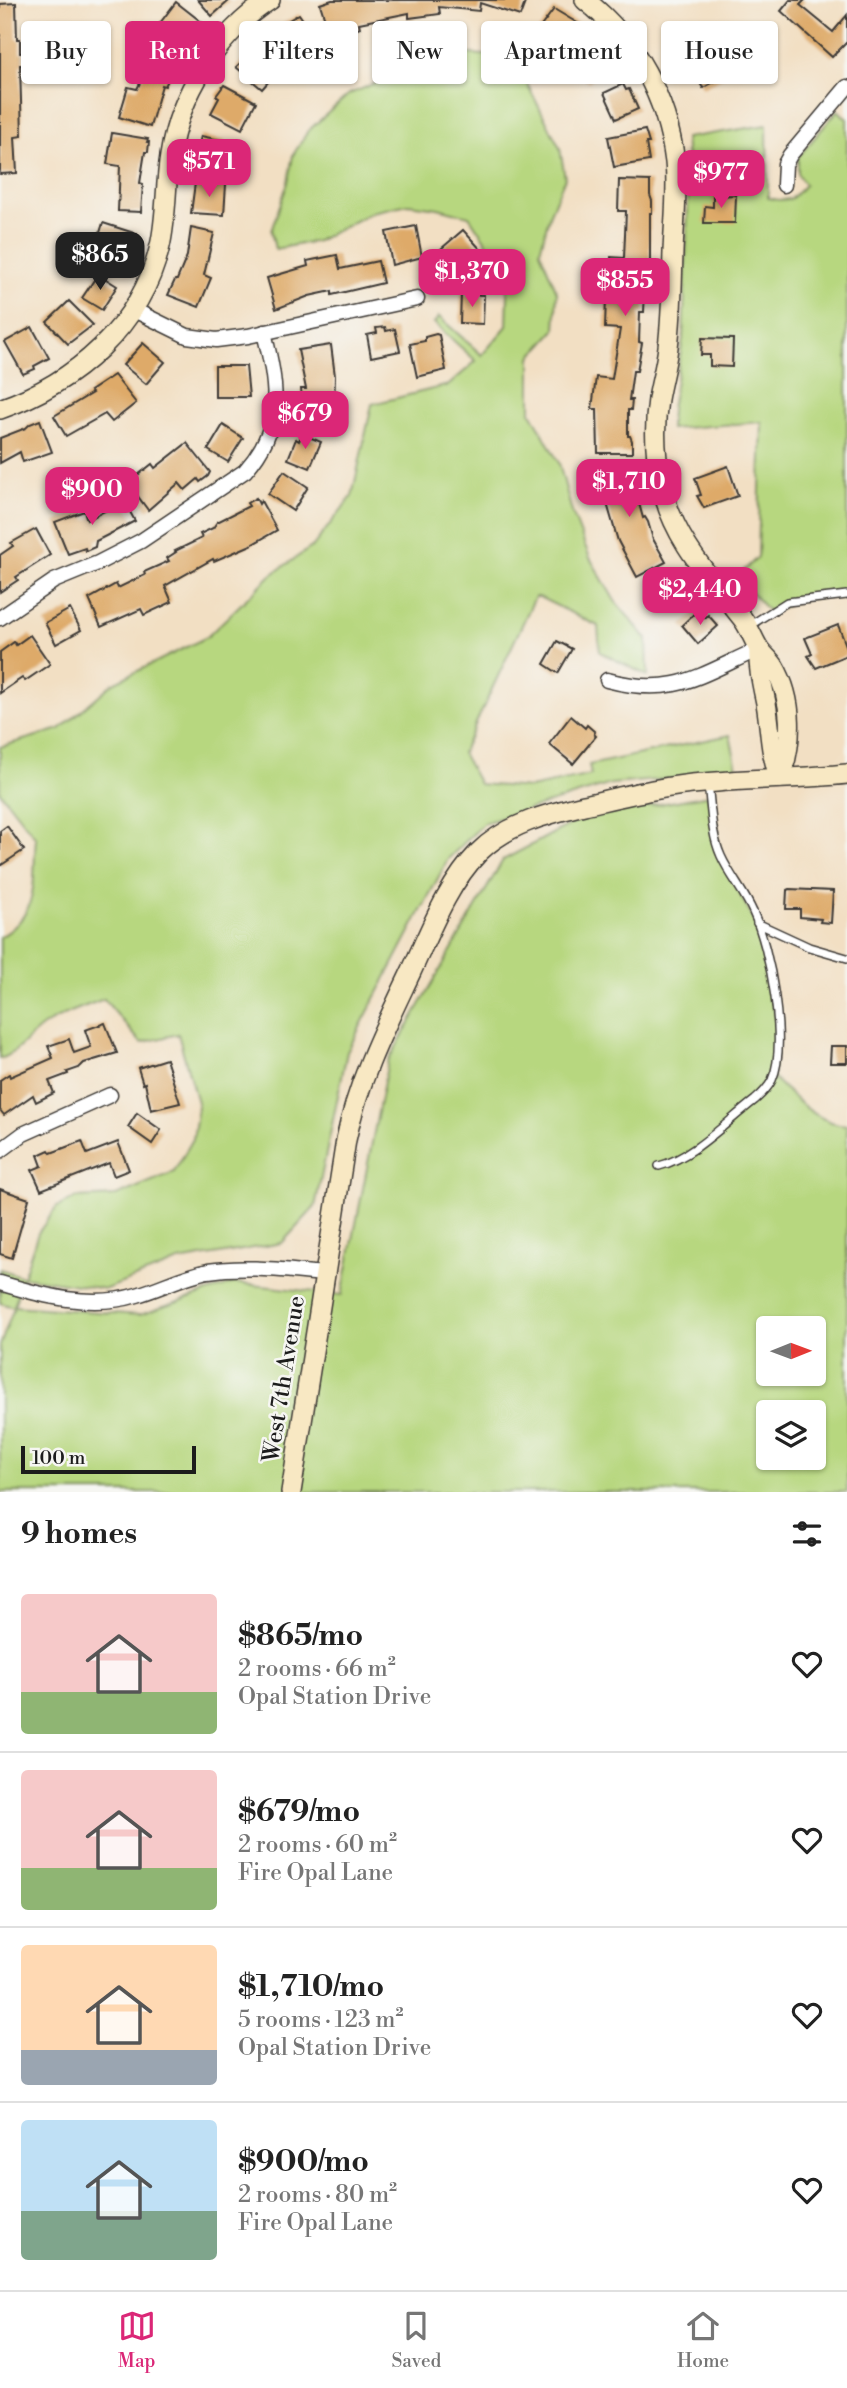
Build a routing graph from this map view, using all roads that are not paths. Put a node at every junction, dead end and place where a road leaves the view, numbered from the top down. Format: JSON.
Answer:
{"nodes":[{"id":1,"x":271,"y":0,"type":"edge"},
{"id":2,"x":585,"y":0,"type":"edge"},
{"id":3,"x":847,"y":87,"type":"edge"},
{"id":4,"x":784,"y":185,"type":"dead end"},
{"id":5,"x":417,"y":299,"type":"dead end"},
{"id":6,"x":132,"y":309,"type":"junction"},
{"id":7,"x":264,"y":332,"type":"junction"},
{"id":8,"x":0,"y":409,"type":"edge"},
{"id":9,"x":847,"y":594,"type":"edge"},
{"id":10,"x":0,"y":618,"type":"edge"},
{"id":11,"x":748,"y":627,"type":"junction"},
{"id":12,"x":759,"y":649,"type":"junction"},
{"id":13,"x":607,"y":680,"type":"dead end"},
{"id":14,"x":847,"y":774,"type":"edge"},
{"id":15,"x":780,"y":778,"type":"junction"},
{"id":16,"x":708,"y":782,"type":"junction"},
{"id":17,"x":757,"y":923,"type":"junction"},
{"id":18,"x":847,"y":958,"type":"edge"},
{"id":19,"x":110,"y":1096,"type":"dead end"},
{"id":20,"x":0,"y":1151,"type":"edge"},
{"id":21,"x":659,"y":1166,"type":"dead end"},
{"id":22,"x":326,"y":1274,"type":"junction"},
{"id":23,"x":0,"y":1283,"type":"edge"},
{"id":24,"x":291,"y":1492,"type":"edge"}],
"edges":[{"from":1,"to":6,"type":"street"},
{"from":2,"to":11,"type":"street"},
{"from":3,"to":4,"type":"street"},
{"from":5,"to":7,"type":"street"},
{"from":6,"to":7,"type":"street"},
{"from":6,"to":8,"type":"street"},
{"from":7,"to":10,"type":"street"},
{"from":9,"to":11,"type":"lane"},
{"from":11,"to":12,"type":"street"},
{"from":12,"to":13,"type":"street"},
{"from":12,"to":15,"type":"street"},
{"from":14,"to":15,"type":"street","name":"West 7th Avenue"},
{"from":15,"to":16,"type":"street","name":"West 7th Avenue"},
{"from":16,"to":17,"type":"lane"},
{"from":16,"to":22,"type":"street","name":"West 7th Avenue"},
{"from":17,"to":18,"type":"lane"},
{"from":17,"to":21,"type":"lane"},
{"from":19,"to":20,"type":"street"},
{"from":22,"to":23,"type":"street"},
{"from":22,"to":24,"type":"street","name":"West 7th Avenue"}]}
